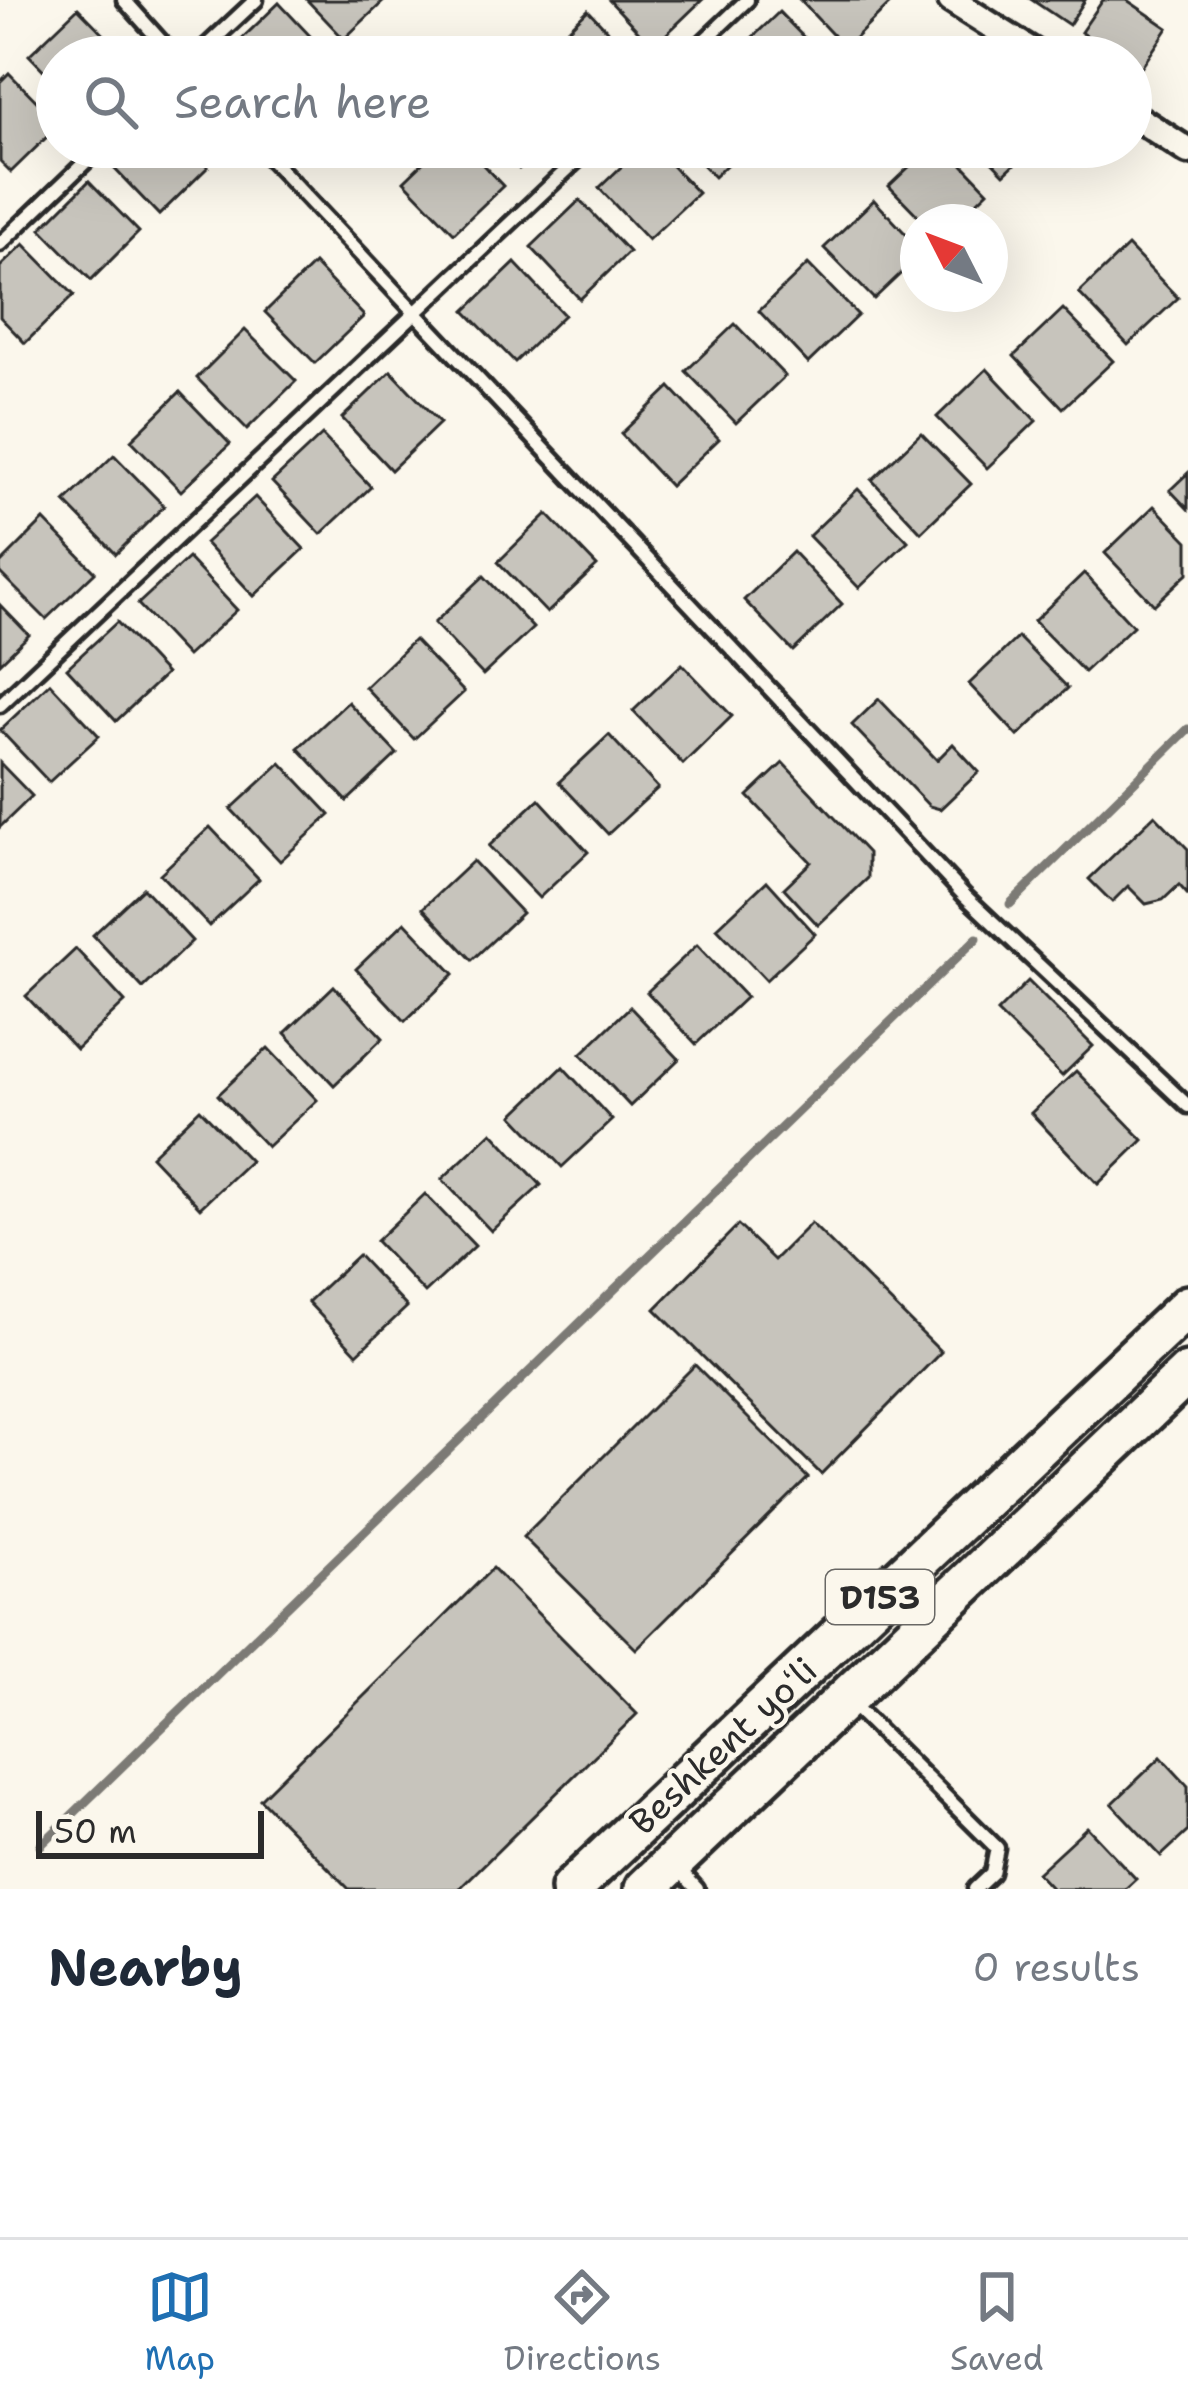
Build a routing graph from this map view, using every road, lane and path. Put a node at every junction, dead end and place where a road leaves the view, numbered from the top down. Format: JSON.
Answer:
{"nodes":[{"id":1,"x":124,"y":0,"type":"edge"},
{"id":2,"x":256,"y":0,"type":"edge"},
{"id":3,"x":747,"y":0,"type":"edge"},
{"id":4,"x":952,"y":0,"type":"edge"},
{"id":5,"x":157,"y":36,"type":"edge"},
{"id":6,"x":217,"y":36,"type":"edge"},
{"id":7,"x":709,"y":36,"type":"edge"},
{"id":8,"x":1008,"y":36,"type":"edge"},
{"id":9,"x":1152,"y":128,"type":"edge"},
{"id":10,"x":1188,"y":151,"type":"edge"},
{"id":11,"x":79,"y":168,"type":"edge"},
{"id":12,"x":278,"y":168,"type":"edge"},
{"id":13,"x":569,"y":168,"type":"edge"},
{"id":14,"x":0,"y":244,"type":"edge"},
{"id":15,"x":414,"y":315,"type":"junction"},
{"id":16,"x":0,"y":705,"type":"edge"},
{"id":17,"x":1188,"y":1106,"type":"edge"},
{"id":18,"x":1188,"y":1306,"type":"edge"},
{"id":19,"x":1188,"y":1373,"type":"edge"},
{"id":20,"x":846,"y":1698,"type":"junction"},
{"id":21,"x":672,"y":1880,"type":"edge"},
{"id":22,"x":571,"y":1889,"type":"edge"},
{"id":23,"x":975,"y":1889,"type":"edge"}],
"edges":[{"from":1,"to":5,"type":"lane"},
{"from":2,"to":6,"type":"lane"},
{"from":3,"to":7,"type":"lane"},
{"from":4,"to":8,"type":"street"},
{"from":9,"to":10,"type":"street"},
{"from":11,"to":14,"type":"lane"},
{"from":12,"to":15,"type":"lane"},
{"from":13,"to":15,"type":"lane"},
{"from":15,"to":16,"type":"lane"},
{"from":15,"to":17,"type":"lane"},
{"from":18,"to":22,"type":"main road","name":"Beshkent yoʻli","number":"D153"},
{"from":19,"to":20,"type":"main road","name":"Beshkent yoʻli","number":"D153"},
{"from":20,"to":21,"type":"main road","name":"Beshkent yoʻli","number":"D153"},
{"from":20,"to":23,"type":"lane"}]}
